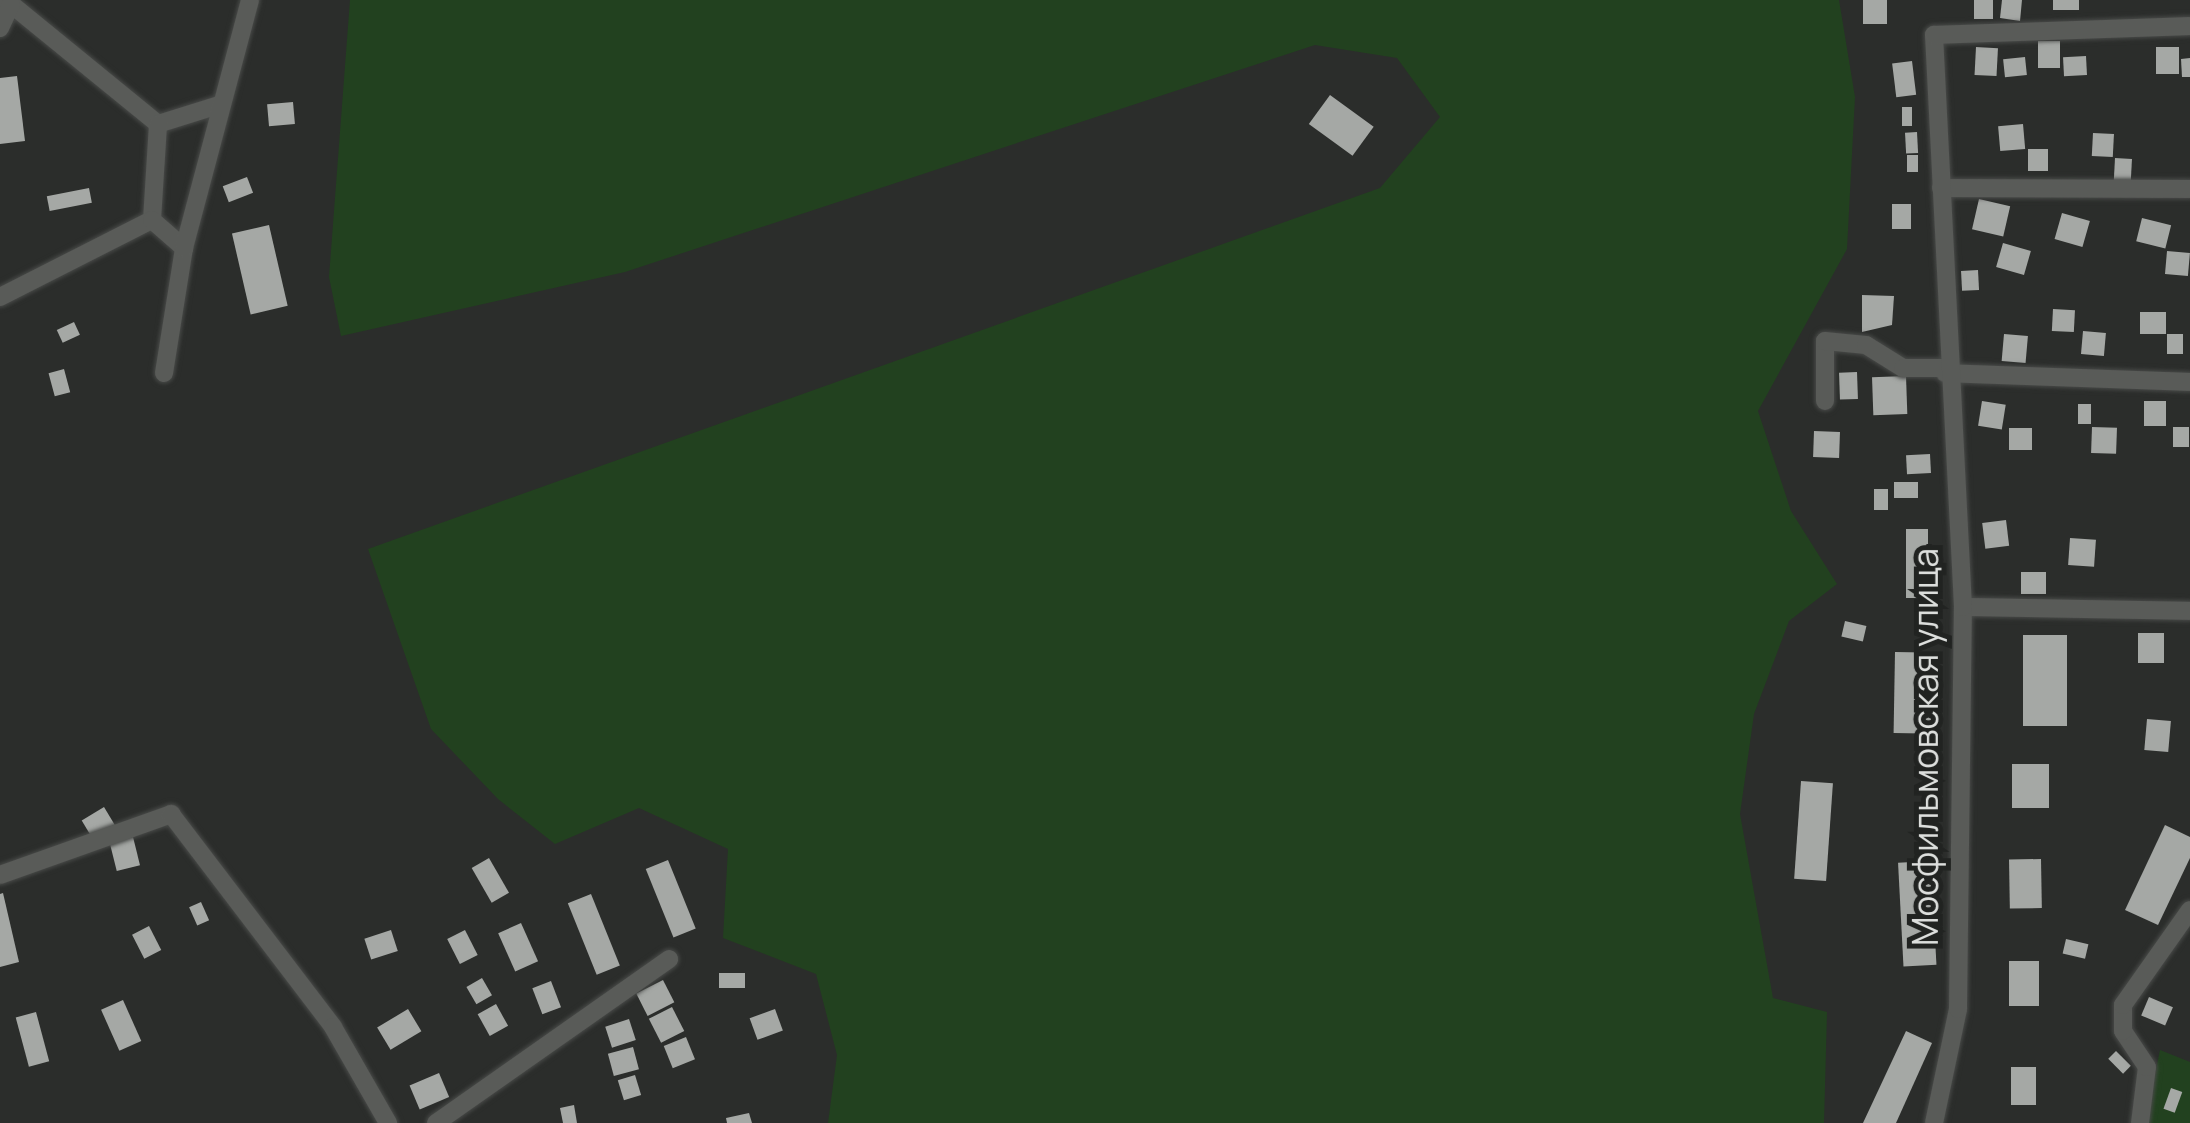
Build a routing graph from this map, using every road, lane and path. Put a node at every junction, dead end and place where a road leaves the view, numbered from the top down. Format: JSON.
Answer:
{"nodes":[{"id":1,"x":250,"y":0,"type":"edge"},
{"id":2,"x":8,"y":2,"type":"edge"},
{"id":3,"x":2190,"y":26,"type":"edge"},
{"id":4,"x":0,"y":28,"type":"edge"},
{"id":5,"x":222,"y":104,"type":"junction"},
{"id":6,"x":158,"y":124,"type":"junction"},
{"id":7,"x":1942,"y":188,"type":"junction"},
{"id":8,"x":2190,"y":189,"type":"edge"},
{"id":9,"x":152,"y":220,"type":"junction"},
{"id":10,"x":184,"y":248,"type":"junction"},
{"id":11,"x":0,"y":295,"type":"edge"},
{"id":12,"x":1945,"y":371,"type":"junction"},
{"id":13,"x":164,"y":373,"type":"dead end"},
{"id":14,"x":2190,"y":382,"type":"edge"},
{"id":15,"x":1825,"y":401,"type":"dead end"},
{"id":16,"x":1963,"y":607,"type":"junction"},
{"id":17,"x":2190,"y":610,"type":"edge"},
{"id":18,"x":0,"y":875,"type":"edge"},
{"id":19,"x":2190,"y":910,"type":"edge"},
{"id":20,"x":669,"y":959,"type":"dead end"},
{"id":21,"x":388,"y":1123,"type":"edge"},
{"id":22,"x":436,"y":1123,"type":"edge"},
{"id":23,"x":1934,"y":1123,"type":"edge"},
{"id":24,"x":2140,"y":1123,"type":"edge"}],
"edges":[{"from":1,"to":5,"type":"street"},
{"from":2,"to":4,"type":"street"},
{"from":2,"to":6,"type":"street"},
{"from":3,"to":7,"type":"street","name":"Мосфильмовская улица"},
{"from":5,"to":6,"type":"street"},
{"from":5,"to":10,"type":"street"},
{"from":6,"to":9,"type":"street"},
{"from":7,"to":8,"type":"street"},
{"from":7,"to":12,"type":"street","name":"Мосфильмовская улица"},
{"from":9,"to":10,"type":"street"},
{"from":9,"to":11,"type":"street"},
{"from":10,"to":13,"type":"street"},
{"from":12,"to":14,"type":"street"},
{"from":12,"to":15,"type":"street"},
{"from":12,"to":16,"type":"street","name":"Мосфильмовская улица"},
{"from":16,"to":17,"type":"street"},
{"from":16,"to":23,"type":"street","name":"Мосфильмовская улица"},
{"from":18,"to":21,"type":"street"},
{"from":19,"to":24,"type":"street"},
{"from":20,"to":22,"type":"street"}]}
